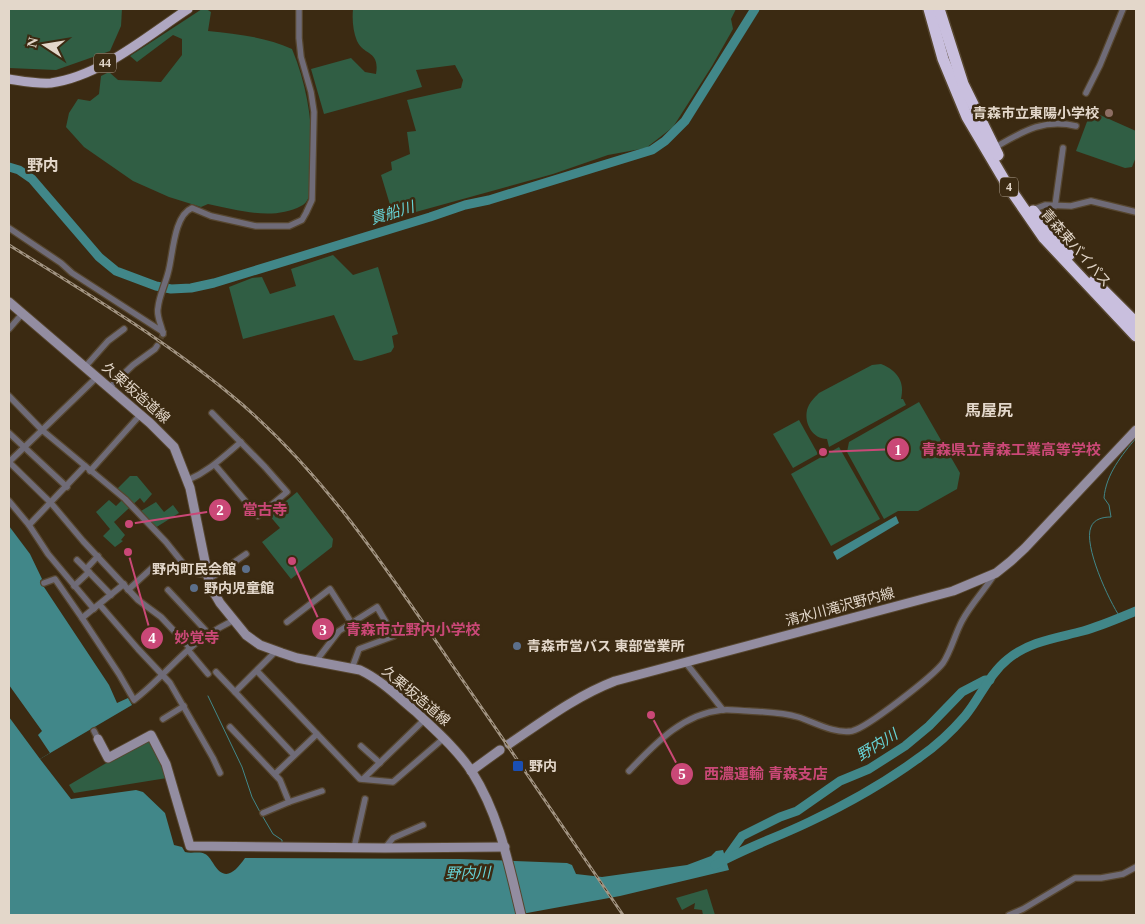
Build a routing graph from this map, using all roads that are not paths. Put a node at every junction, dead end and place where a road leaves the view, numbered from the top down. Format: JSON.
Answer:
{"nodes":[{"id":1,"x":188,"y":9,"type":"edge"},
{"id":2,"x":299,"y":9,"type":"edge"},
{"id":3,"x":929,"y":9,"type":"edge"},
{"id":4,"x":939,"y":9,"type":"edge"},
{"id":5,"x":1123,"y":9,"type":"edge"},
{"id":6,"x":9,"y":79,"type":"edge"},
{"id":7,"x":1086,"y":93,"type":"dead end"},
{"id":8,"x":1076,"y":126,"type":"dead end"},
{"id":9,"x":994,"y":148,"type":"junction"},
{"id":10,"x":1063,"y":148,"type":"dead end"},
{"id":11,"x":1055,"y":206,"type":"junction"},
{"id":12,"x":1032,"y":210,"type":"junction"},
{"id":13,"x":1136,"y":212,"type":"edge"},
{"id":14,"x":9,"y":228,"type":"edge"},
{"id":15,"x":9,"y":302,"type":"edge"},
{"id":16,"x":22,"y":314,"type":"junction"},
{"id":17,"x":1136,"y":323,"type":"edge"},
{"id":18,"x":9,"y":329,"type":"edge"},
{"id":19,"x":124,"y":329,"type":"dead end"},
{"id":20,"x":1136,"y":336,"type":"edge"},
{"id":21,"x":157,"y":346,"type":"tunnel mouth"},
{"id":22,"x":85,"y":367,"type":"junction"},
{"id":23,"x":97,"y":378,"type":"junction"},
{"id":24,"x":109,"y":388,"type":"junction"},
{"id":25,"x":9,"y":396,"type":"edge"},
{"id":26,"x":212,"y":413,"type":"dead end"},
{"id":27,"x":140,"y":414,"type":"junction"},
{"id":28,"x":42,"y":430,"type":"junction"},
{"id":29,"x":1136,"y":430,"type":"edge"},
{"id":30,"x":9,"y":432,"type":"edge"},
{"id":31,"x":240,"y":442,"type":"junction"},
{"id":32,"x":25,"y":448,"type":"junction"},
{"id":33,"x":9,"y":462,"type":"edge"},
{"id":34,"x":215,"y":465,"type":"junction"},
{"id":35,"x":85,"y":466,"type":"junction"},
{"id":36,"x":90,"y":470,"type":"junction"},
{"id":37,"x":188,"y":480,"type":"junction"},
{"id":38,"x":66,"y":487,"type":"junction"},
{"id":39,"x":9,"y":501,"type":"edge"},
{"id":40,"x":51,"y":503,"type":"junction"},
{"id":41,"x":29,"y":525,"type":"junction"},
{"id":42,"x":246,"y":554,"type":"dead end"},
{"id":43,"x":98,"y":556,"type":"junction"},
{"id":44,"x":77,"y":560,"type":"dead end"},
{"id":45,"x":153,"y":567,"type":"dead end"},
{"id":46,"x":87,"y":570,"type":"junction"},
{"id":47,"x":996,"y":573,"type":"junction"},
{"id":48,"x":208,"y":578,"type":"junction"},
{"id":49,"x":44,"y":583,"type":"dead end"},
{"id":50,"x":124,"y":584,"type":"junction"},
{"id":51,"x":74,"y":586,"type":"junction"},
{"id":52,"x":128,"y":590,"type":"junction"},
{"id":53,"x":168,"y":590,"type":"dead end"},
{"id":54,"x":111,"y":595,"type":"junction"},
{"id":55,"x":100,"y":605,"type":"junction"},
{"id":56,"x":94,"y":609,"type":"junction"},
{"id":57,"x":82,"y":618,"type":"junction"},
{"id":58,"x":234,"y":620,"type":"junction"},
{"id":59,"x":287,"y":622,"type":"dead end"},
{"id":60,"x":351,"y":622,"type":"junction"},
{"id":61,"x":209,"y":634,"type":"junction"},
{"id":62,"x":189,"y":649,"type":"junction"},
{"id":63,"x":276,"y":651,"type":"junction"},
{"id":64,"x":316,"y":661,"type":"junction"},
{"id":65,"x":686,"y":663,"type":"junction"},
{"id":66,"x":352,"y":668,"type":"junction"},
{"id":67,"x":257,"y":671,"type":"junction"},
{"id":68,"x":216,"y":672,"type":"dead end"},
{"id":69,"x":208,"y":674,"type":"dead end"},
{"id":70,"x":163,"y":675,"type":"junction"},
{"id":71,"x":235,"y":692,"type":"junction"},
{"id":72,"x":184,"y":706,"type":"junction"},
{"id":73,"x":723,"y":710,"type":"junction"},
{"id":74,"x":163,"y":720,"type":"dead end"},
{"id":75,"x":424,"y":720,"type":"junction"},
{"id":76,"x":230,"y":727,"type":"dead end"},
{"id":77,"x":317,"y":734,"type":"junction"},
{"id":78,"x":96,"y":735,"type":"dead end"},
{"id":79,"x":444,"y":738,"type":"junction"},
{"id":80,"x":509,"y":744,"type":"dead end"},
{"id":81,"x":362,"y":746,"type":"dead end"},
{"id":82,"x":500,"y":750,"type":"dead end"},
{"id":83,"x":294,"y":754,"type":"junction"},
{"id":84,"x":380,"y":763,"type":"junction"},
{"id":85,"x":471,"y":771,"type":"junction"},
{"id":86,"x":629,"y":771,"type":"dead end"},
{"id":87,"x":220,"y":773,"type":"dead end"},
{"id":88,"x":275,"y":774,"type":"junction"},
{"id":89,"x":363,"y":779,"type":"junction"},
{"id":90,"x":322,"y":792,"type":"dead end"},
{"id":91,"x":365,"y":799,"type":"dead end"},
{"id":92,"x":290,"y":802,"type":"junction"},
{"id":93,"x":263,"y":813,"type":"dead end"},
{"id":94,"x":424,"y":825,"type":"dead end"},
{"id":95,"x":354,"y":848,"type":"junction"},
{"id":96,"x":385,"y":848,"type":"junction"},
{"id":97,"x":506,"y":851,"type":"junction"},
{"id":98,"x":1136,"y":867,"type":"edge"},
{"id":99,"x":521,"y":915,"type":"edge"},
{"id":100,"x":1009,"y":915,"type":"edge"}],
"edges":[{"from":1,"to":6,"type":"main road","number":"44"},
{"from":2,"to":14,"type":"street"},
{"from":3,"to":20,"type":"highway","name":"青森東バイパス","number":"4"},
{"from":4,"to":9,"type":"highway","name":"青森東バイパス","number":"4"},
{"from":5,"to":7,"type":"street"},
{"from":8,"to":9,"type":"street"},
{"from":9,"to":12,"type":"highway","name":"青森東バイパス","number":"4"},
{"from":10,"to":11,"type":"street"},
{"from":11,"to":12,"type":"street"},
{"from":11,"to":13,"type":"street"},
{"from":12,"to":17,"type":"highway","name":"青森東バイパス","number":"4"},
{"from":15,"to":16,"type":"main road","name":"久栗坂造道線"},
{"from":16,"to":18,"type":"street"},
{"from":16,"to":22,"type":"main road","name":"久栗坂造道線"},
{"from":19,"to":22,"type":"street"},
{"from":21,"to":24,"type":"street"},
{"from":22,"to":23,"type":"main road","name":"久栗坂造道線"},
{"from":23,"to":24,"type":"main road","name":"久栗坂造道線"},
{"from":23,"to":28,"type":"street"},
{"from":24,"to":27,"type":"main road","name":"久栗坂造道線"},
{"from":25,"to":28,"type":"street"},
{"from":26,"to":31,"type":"street"},
{"from":27,"to":36,"type":"street"},
{"from":27,"to":37,"type":"main road","name":"久栗坂造道線"},
{"from":28,"to":32,"type":"street"},
{"from":28,"to":35,"type":"street"},
{"from":29,"to":47,"type":"main road","name":"清水川滝沢野内線"},
{"from":30,"to":32,"type":"street"},
{"from":31,"to":34,"type":"street"},
{"from":31,"to":34,"type":"street"},
{"from":32,"to":33,"type":"street"},
{"from":32,"to":38,"type":"street"},
{"from":33,"to":40,"type":"street"},
{"from":34,"to":37,"type":"street"},
{"from":35,"to":36,"type":"street"},
{"from":35,"to":38,"type":"street"},
{"from":36,"to":48,"type":"street"},
{"from":37,"to":48,"type":"main road","name":"久栗坂造道線"},
{"from":38,"to":40,"type":"street"},
{"from":39,"to":41,"type":"street"},
{"from":40,"to":41,"type":"street"},
{"from":40,"to":43,"type":"street"},
{"from":41,"to":51,"type":"street"},
{"from":42,"to":48,"type":"street"},
{"from":43,"to":46,"type":"street"},
{"from":43,"to":50,"type":"street"},
{"from":44,"to":46,"type":"street"},
{"from":45,"to":52,"type":"street"},
{"from":46,"to":51,"type":"street"},
{"from":46,"to":54,"type":"street"},
{"from":47,"to":65,"type":"main road","name":"清水川滝沢野内線"},
{"from":47,"to":73,"type":"street"},
{"from":48,"to":58,"type":"main road","name":"久栗坂造道線"},
{"from":49,"to":57,"type":"street"},
{"from":50,"to":52,"type":"street"},
{"from":50,"to":54,"type":"street"},
{"from":51,"to":56,"type":"street"},
{"from":52,"to":62,"type":"street"},
{"from":53,"to":61,"type":"street"},
{"from":54,"to":55,"type":"street"},
{"from":55,"to":56,"type":"street"},
{"from":55,"to":70,"type":"street"},
{"from":56,"to":57,"type":"street"},
{"from":57,"to":70,"type":"street"},
{"from":58,"to":61,"type":"street"},
{"from":58,"to":63,"type":"main road","name":"久栗坂造道線"},
{"from":59,"to":60,"type":"street"},
{"from":60,"to":64,"type":"street"},
{"from":60,"to":66,"type":"street"},
{"from":61,"to":62,"type":"street"},
{"from":62,"to":69,"type":"street"},
{"from":62,"to":70,"type":"street"},
{"from":63,"to":64,"type":"main road","name":"久栗坂造道線"},
{"from":63,"to":67,"type":"street"},
{"from":64,"to":66,"type":"main road","name":"久栗坂造道線"},
{"from":65,"to":73,"type":"street"},
{"from":65,"to":80,"type":"main road","name":"清水川滝沢野内線"},
{"from":66,"to":75,"type":"main road","name":"久栗坂造道線"},
{"from":67,"to":71,"type":"street"},
{"from":67,"to":77,"type":"street"},
{"from":68,"to":71,"type":"street"},
{"from":70,"to":72,"type":"street"},
{"from":71,"to":83,"type":"street"},
{"from":72,"to":74,"type":"street"},
{"from":72,"to":87,"type":"street"},
{"from":73,"to":86,"type":"street"},
{"from":75,"to":79,"type":"main road","name":"久栗坂造道線"},
{"from":75,"to":84,"type":"street"},
{"from":76,"to":88,"type":"street"},
{"from":77,"to":83,"type":"street"},
{"from":77,"to":89,"type":"street"},
{"from":78,"to":95,"type":"main road"},
{"from":79,"to":85,"type":"main road","name":"久栗坂造道線"},
{"from":79,"to":89,"type":"street"},
{"from":81,"to":84,"type":"street"},
{"from":82,"to":85,"type":"main road"},
{"from":83,"to":88,"type":"street"},
{"from":84,"to":89,"type":"street"},
{"from":85,"to":97,"type":"main road","name":"久栗坂造道線"},
{"from":88,"to":92,"type":"street"},
{"from":90,"to":92,"type":"street"},
{"from":91,"to":95,"type":"street"},
{"from":92,"to":93,"type":"street"},
{"from":94,"to":96,"type":"street"},
{"from":95,"to":96,"type":"main road"},
{"from":96,"to":97,"type":"main road"},
{"from":97,"to":99,"type":"main road","name":"久栗坂造道線"},
{"from":98,"to":100,"type":"street"}]}
